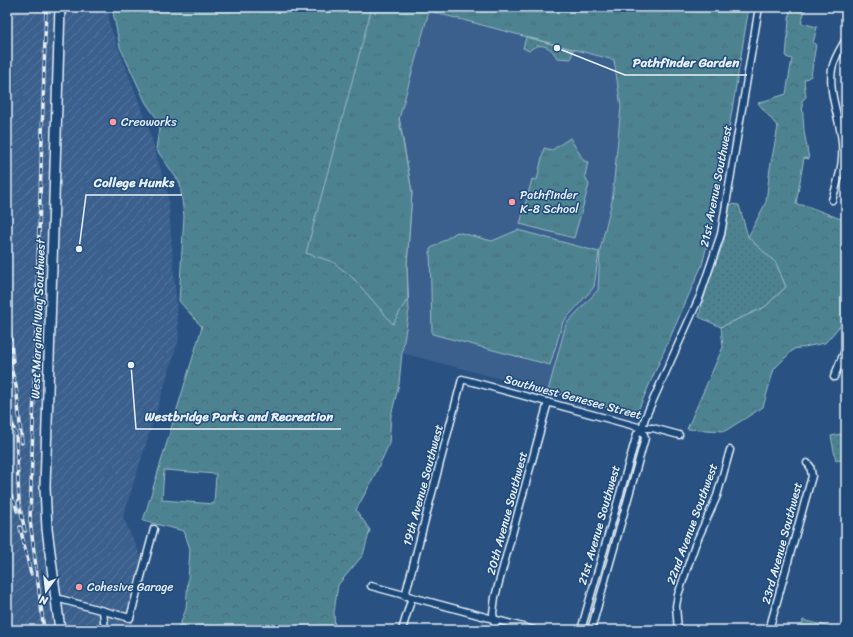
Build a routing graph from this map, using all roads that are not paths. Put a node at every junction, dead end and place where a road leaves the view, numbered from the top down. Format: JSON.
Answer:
{"nodes":[{"id":1,"x":60,"y":7,"type":"edge"},
{"id":2,"x":759,"y":7,"type":"edge"},
{"id":3,"x":846,"y":39,"type":"edge"},
{"id":4,"x":832,"y":200,"type":"dead end"},
{"id":5,"x":846,"y":348,"type":"edge"},
{"id":6,"x":834,"y":377,"type":"dead end"},
{"id":7,"x":462,"y":379,"type":"joint"},
{"id":8,"x":548,"y":402,"type":"junction"},
{"id":9,"x":642,"y":428,"type":"junction"},
{"id":10,"x":679,"y":435,"type":"dead end"},
{"id":11,"x":730,"y":450,"type":"dead end"},
{"id":12,"x":807,"y":463,"type":"dead end"},
{"id":13,"x":154,"y":529,"type":"dead end"},
{"id":14,"x":370,"y":586,"type":"dead end"},
{"id":15,"x":408,"y":596,"type":"junction"},
{"id":16,"x":56,"y":598,"type":"junction"},
{"id":17,"x":103,"y":611,"type":"junction"},
{"id":18,"x":494,"y":619,"type":"junction"},
{"id":19,"x":60,"y":630,"type":"edge"},
{"id":20,"x":105,"y":630,"type":"edge"},
{"id":21,"x":402,"y":630,"type":"edge"},
{"id":22,"x":494,"y":630,"type":"edge"},
{"id":23,"x":534,"y":630,"type":"edge"},
{"id":24,"x":581,"y":630,"type":"edge"},
{"id":25,"x":591,"y":630,"type":"edge"},
{"id":26,"x":678,"y":630,"type":"edge"},
{"id":27,"x":770,"y":630,"type":"edge"}],
"edges":[{"from":1,"to":16,"type":"main road","name":"West Marginal Way Southwest"},
{"from":2,"to":9,"type":"street","name":"21st Avenue Southwest"},
{"from":3,"to":4,"type":"street"},
{"from":5,"to":6,"type":"street"},
{"from":7,"to":8,"type":"street","name":"Southwest Genesee Street"},
{"from":7,"to":15,"type":"street","name":"19th Avenue Southwest"},
{"from":8,"to":9,"type":"street","name":"Southwest Genesee Street"},
{"from":8,"to":18,"type":"street","name":"20th Avenue Southwest"},
{"from":9,"to":10,"type":"street","name":"Southwest Genesee Street"},
{"from":9,"to":24,"type":"street","name":"21st Avenue Southwest"},
{"from":9,"to":25,"type":"street","name":"21st Avenue Southwest"},
{"from":11,"to":26,"type":"street","name":"22nd Avenue Southwest"},
{"from":12,"to":27,"type":"street","name":"23rd Avenue Southwest"},
{"from":13,"to":17,"type":"street"},
{"from":14,"to":15,"type":"street"},
{"from":15,"to":18,"type":"street"},
{"from":15,"to":21,"type":"street","name":"19th Avenue Southwest"},
{"from":16,"to":17,"type":"street"},
{"from":16,"to":19,"type":"main road","name":"West Marginal Way Southwest"},
{"from":17,"to":20,"type":"street"},
{"from":18,"to":22,"type":"street","name":"20th Avenue Southwest"},
{"from":18,"to":23,"type":"street"}]}
